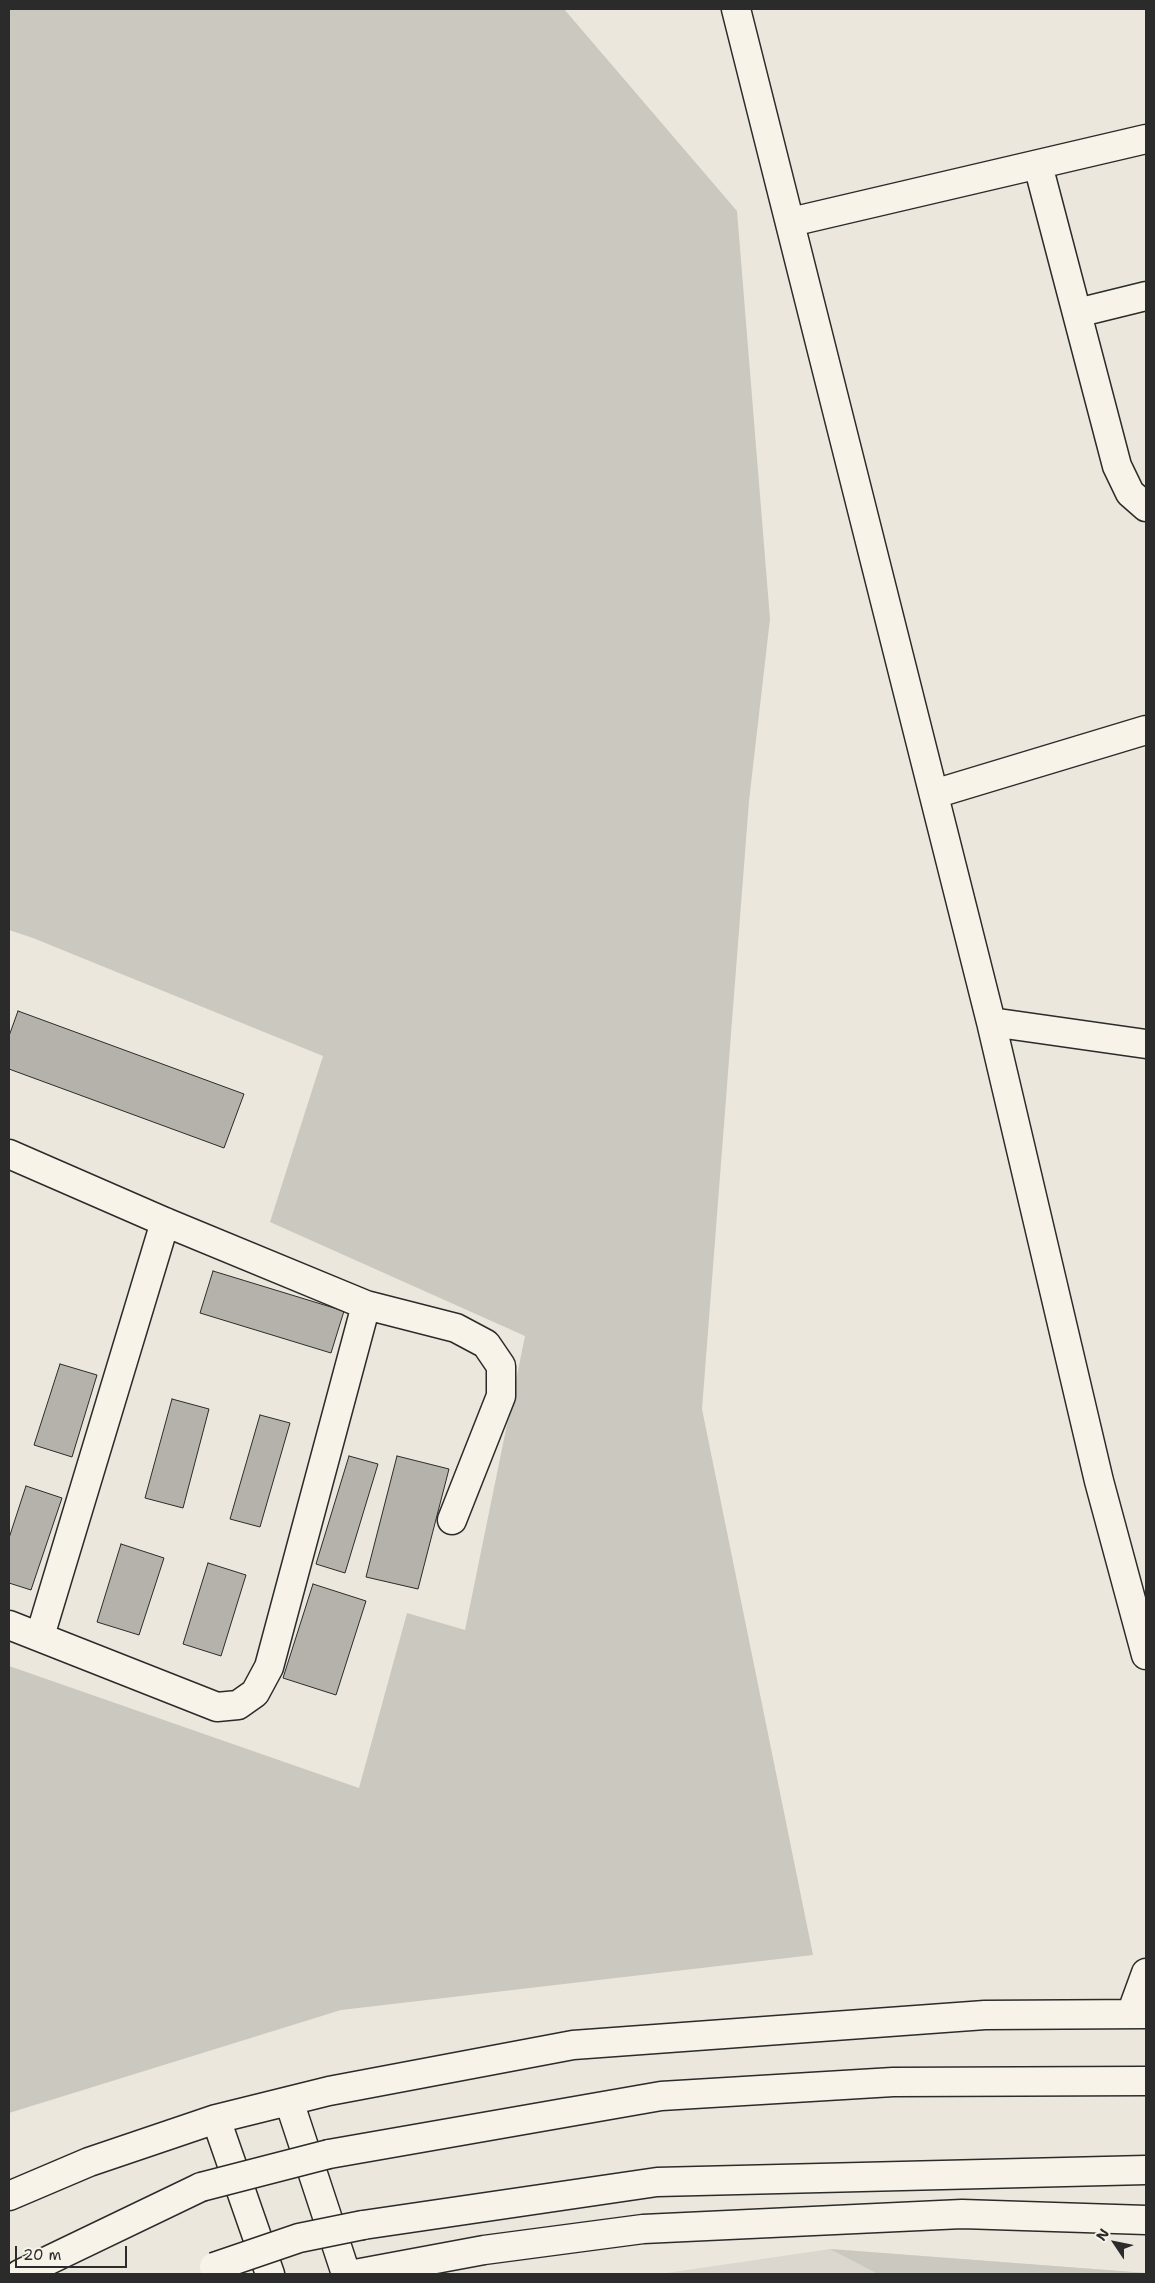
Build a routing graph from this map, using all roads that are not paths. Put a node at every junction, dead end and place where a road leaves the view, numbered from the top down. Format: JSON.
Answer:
{"nodes":[{"id":1,"x":736,"y":9,"type":"edge"},
{"id":2,"x":1146,"y":140,"type":"edge"},
{"id":3,"x":1038,"y":165,"type":"junction"},
{"id":4,"x":791,"y":222,"type":"junction"},
{"id":5,"x":1146,"y":296,"type":"edge"},
{"id":6,"x":1077,"y":313,"type":"junction"},
{"id":7,"x":1146,"y":507,"type":"edge"},
{"id":8,"x":1146,"y":730,"type":"edge"},
{"id":9,"x":934,"y":794,"type":"junction"},
{"id":10,"x":991,"y":1022,"type":"junction"},
{"id":11,"x":1146,"y":1044,"type":"edge"},
{"id":12,"x":9,"y":1154,"type":"edge"},
{"id":13,"x":165,"y":1222,"type":"junction"},
{"id":14,"x":366,"y":1305,"type":"junction"},
{"id":15,"x":452,"y":1520,"type":"dead end"},
{"id":16,"x":9,"y":1625,"type":"edge"},
{"id":17,"x":40,"y":1636,"type":"junction"},
{"id":18,"x":1146,"y":1655,"type":"edge"},
{"id":19,"x":1146,"y":1973,"type":"edge"},
{"id":20,"x":1139,"y":2014,"type":"edge"},
{"id":21,"x":1146,"y":2081,"type":"edge"},
{"id":22,"x":289,"y":2101,"type":"junction"},
{"id":23,"x":216,"y":2119,"type":"junction"},
{"id":24,"x":1146,"y":2170,"type":"edge"},
{"id":25,"x":9,"y":2196,"type":"edge"},
{"id":26,"x":1146,"y":2220,"type":"edge"},
{"id":27,"x":206,"y":2270,"type":"edge"},
{"id":28,"x":20,"y":2274,"type":"edge"},
{"id":29,"x":270,"y":2274,"type":"edge"},
{"id":30,"x":346,"y":2274,"type":"edge"},
{"id":31,"x":355,"y":2274,"type":"edge"}],
"edges":[{"from":1,"to":4,"type":"main road"},
{"from":2,"to":3,"type":"main road"},
{"from":3,"to":4,"type":"main road"},
{"from":3,"to":6,"type":"main road"},
{"from":4,"to":9,"type":"main road"},
{"from":5,"to":6,"type":"main road"},
{"from":6,"to":7,"type":"main road"},
{"from":8,"to":9,"type":"main road"},
{"from":9,"to":10,"type":"main road"},
{"from":10,"to":11,"type":"main road"},
{"from":10,"to":18,"type":"main road"},
{"from":12,"to":13,"type":"main road"},
{"from":13,"to":14,"type":"main road"},
{"from":13,"to":17,"type":"main road"},
{"from":14,"to":15,"type":"main road"},
{"from":14,"to":17,"type":"main road"},
{"from":16,"to":17,"type":"main road"},
{"from":19,"to":20,"type":"main road"},
{"from":20,"to":22,"type":"main road"},
{"from":21,"to":28,"type":"main road","bridge":true},
{"from":22,"to":23,"type":"main road"},
{"from":22,"to":30,"type":"main road"},
{"from":23,"to":25,"type":"main road"},
{"from":23,"to":29,"type":"main road"},
{"from":24,"to":27,"type":"main road","bridge":true},
{"from":26,"to":31,"type":"main road"}]}
